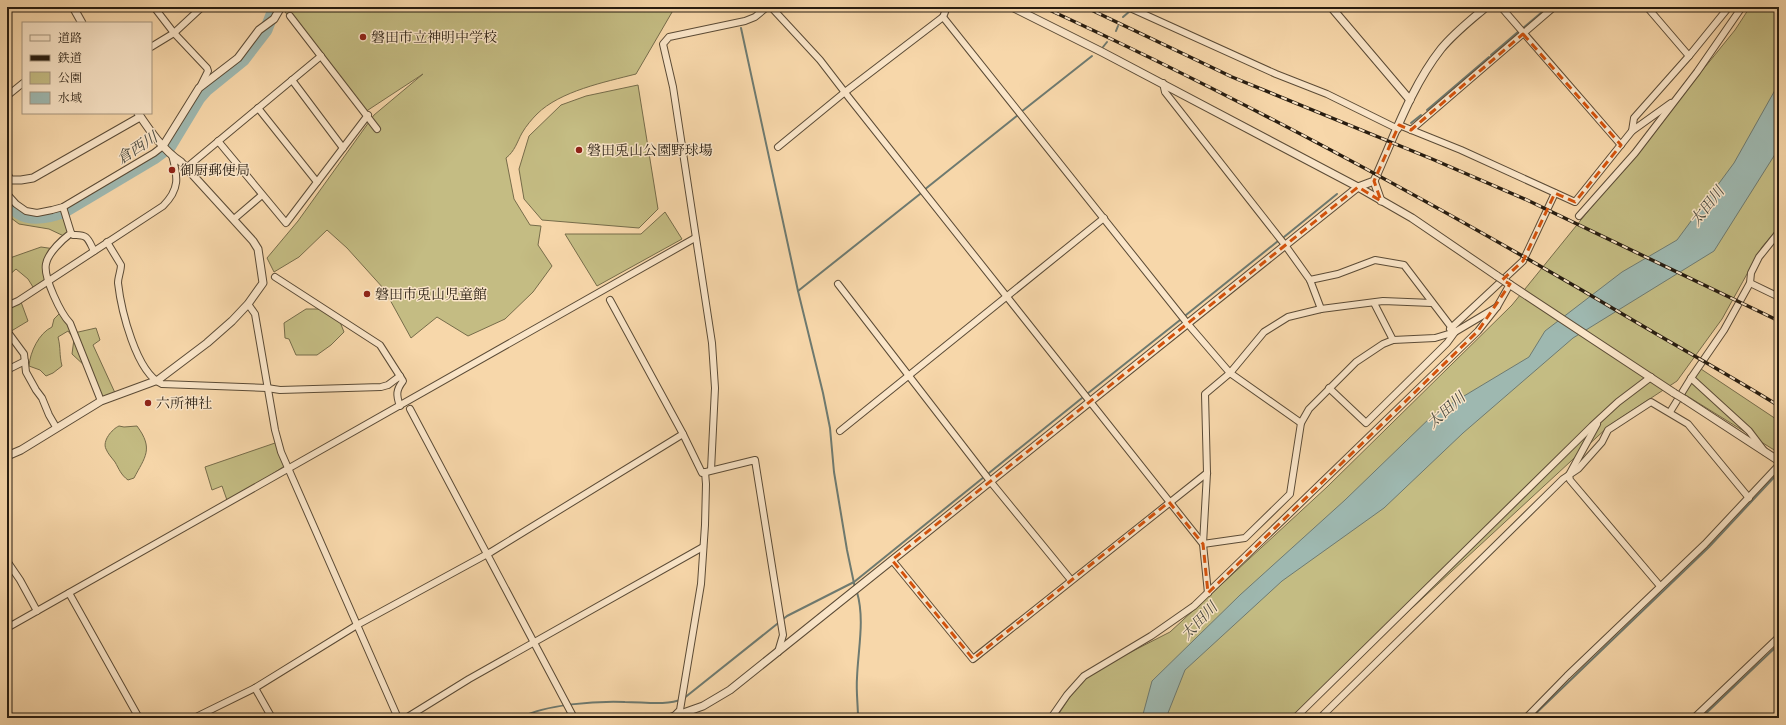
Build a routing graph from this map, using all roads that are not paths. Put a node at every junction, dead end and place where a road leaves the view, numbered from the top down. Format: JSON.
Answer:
{"nodes":[{"id":1,"x":73,"y":7,"type":"edge"},
{"id":2,"x":154,"y":7,"type":"edge"},
{"id":3,"x":202,"y":7,"type":"edge"},
{"id":4,"x":281,"y":7,"type":"edge"},
{"id":5,"x":767,"y":7,"type":"edge"},
{"id":6,"x":771,"y":7,"type":"edge"},
{"id":7,"x":947,"y":7,"type":"edge"},
{"id":8,"x":1012,"y":7,"type":"edge"},
{"id":9,"x":1128,"y":7,"type":"edge"},
{"id":10,"x":1331,"y":7,"type":"edge"},
{"id":11,"x":1486,"y":7,"type":"edge"},
{"id":12,"x":1501,"y":7,"type":"edge"},
{"id":13,"x":1554,"y":7,"type":"edge"},
{"id":14,"x":1647,"y":7,"type":"edge"},
{"id":15,"x":1727,"y":7,"type":"edge"},
{"id":16,"x":1742,"y":7,"type":"edge"},
{"id":17,"x":1141,"y":9,"type":"edge"},
{"id":18,"x":290,"y":16,"type":"dead end"},
{"id":19,"x":943,"y":17,"type":"junction"},
{"id":20,"x":79,"y":22,"type":"edge"},
{"id":21,"x":174,"y":33,"type":"junction"},
{"id":22,"x":1523,"y":34,"type":"junction"},
{"id":23,"x":152,"y":46,"type":"edge"},
{"id":24,"x":322,"y":56,"type":"junction"},
{"id":25,"x":1689,"y":56,"type":"junction"},
{"id":26,"x":292,"y":80,"type":"junction"},
{"id":27,"x":22,"y":84,"type":"edge"},
{"id":28,"x":1163,"y":84,"type":"junction"},
{"id":29,"x":200,"y":88,"type":"junction"},
{"id":30,"x":845,"y":92,"type":"junction"},
{"id":31,"x":7,"y":96,"type":"edge"},
{"id":32,"x":1410,"y":100,"type":"junction"},
{"id":33,"x":1674,"y":101,"type":"junction"},
{"id":34,"x":258,"y":108,"type":"junction"},
{"id":35,"x":139,"y":115,"type":"edge"},
{"id":36,"x":368,"y":115,"type":"junction"},
{"id":37,"x":1398,"y":127,"type":"junction"},
{"id":38,"x":378,"y":129,"type":"dead end"},
{"id":39,"x":1411,"y":130,"type":"junction"},
{"id":40,"x":1632,"y":131,"type":"junction"},
{"id":41,"x":218,"y":141,"type":"junction"},
{"id":42,"x":1621,"y":145,"type":"junction"},
{"id":43,"x":163,"y":146,"type":"junction"},
{"id":44,"x":778,"y":147,"type":"dead end"},
{"id":45,"x":343,"y":148,"type":"junction"},
{"id":46,"x":172,"y":156,"type":"junction"},
{"id":47,"x":186,"y":168,"type":"junction"},
{"id":48,"x":8,"y":177,"type":"edge"},
{"id":49,"x":1374,"y":181,"type":"junction"},
{"id":50,"x":317,"y":182,"type":"junction"},
{"id":51,"x":1358,"y":187,"type":"junction"},
{"id":52,"x":1555,"y":193,"type":"junction"},
{"id":53,"x":7,"y":194,"type":"edge"},
{"id":54,"x":262,"y":195,"type":"junction"},
{"id":55,"x":1382,"y":201,"type":"junction"},
{"id":56,"x":63,"y":207,"type":"junction"},
{"id":57,"x":1579,"y":216,"type":"dead end"},
{"id":58,"x":1104,"y":218,"type":"junction"},
{"id":59,"x":234,"y":219,"type":"junction"},
{"id":60,"x":1779,"y":232,"type":"edge"},
{"id":61,"x":71,"y":233,"type":"junction"},
{"id":62,"x":695,"y":238,"type":"junction"},
{"id":63,"x":107,"y":242,"type":"junction"},
{"id":64,"x":1286,"y":245,"type":"junction"},
{"id":65,"x":94,"y":251,"type":"junction"},
{"id":66,"x":276,"y":277,"type":"dead end"},
{"id":67,"x":1310,"y":280,"type":"junction"},
{"id":68,"x":48,"y":282,"type":"junction"},
{"id":69,"x":1508,"y":283,"type":"junction"},
{"id":70,"x":1750,"y":283,"type":"junction"},
{"id":71,"x":838,"y":284,"type":"dead end"},
{"id":72,"x":1006,"y":296,"type":"junction"},
{"id":73,"x":1779,"y":298,"type":"edge"},
{"id":74,"x":610,"y":300,"type":"dead end"},
{"id":75,"x":1374,"y":303,"type":"junction"},
{"id":76,"x":1432,"y":303,"type":"junction"},
{"id":77,"x":248,"y":304,"type":"junction"},
{"id":78,"x":7,"y":306,"type":"edge"},
{"id":79,"x":1497,"y":307,"type":"junction"},
{"id":80,"x":1321,"y":309,"type":"junction"},
{"id":81,"x":1187,"y":323,"type":"junction"},
{"id":82,"x":7,"y":331,"type":"edge"},
{"id":83,"x":1452,"y":331,"type":"junction"},
{"id":84,"x":1393,"y":340,"type":"junction"},
{"id":85,"x":25,"y":361,"type":"junction"},
{"id":86,"x":7,"y":370,"type":"edge"},
{"id":87,"x":1230,"y":373,"type":"junction"},
{"id":88,"x":908,"y":374,"type":"junction"},
{"id":89,"x":400,"y":376,"type":"junction"},
{"id":90,"x":1649,"y":377,"type":"junction"},
{"id":91,"x":1691,"y":378,"type":"junction"},
{"id":92,"x":156,"y":381,"type":"junction"},
{"id":93,"x":267,"y":388,"type":"junction"},
{"id":94,"x":1329,"y":388,"type":"junction"},
{"id":95,"x":101,"y":401,"type":"junction"},
{"id":96,"x":1090,"y":401,"type":"junction"},
{"id":97,"x":400,"y":406,"type":"junction"},
{"id":98,"x":410,"y":409,"type":"dead end"},
{"id":99,"x":1670,"y":412,"type":"junction"},
{"id":100,"x":1598,"y":420,"type":"junction"},
{"id":101,"x":1301,"y":424,"type":"junction"},
{"id":102,"x":56,"y":427,"type":"junction"},
{"id":103,"x":840,"y":431,"type":"dead end"},
{"id":104,"x":683,"y":434,"type":"junction"},
{"id":105,"x":1765,"y":452,"type":"junction"},
{"id":106,"x":7,"y":456,"type":"edge"},
{"id":107,"x":1779,"y":461,"type":"edge"},
{"id":108,"x":1779,"y":465,"type":"edge"},
{"id":109,"x":288,"y":469,"type":"junction"},
{"id":110,"x":708,"y":471,"type":"junction"},
{"id":111,"x":1206,"y":474,"type":"junction"},
{"id":112,"x":1569,"y":475,"type":"junction"},
{"id":113,"x":990,"y":481,"type":"junction"},
{"id":114,"x":1749,"y":498,"type":"junction"},
{"id":115,"x":1170,"y":502,"type":"junction"},
{"id":116,"x":1203,"y":544,"type":"junction"},
{"id":117,"x":703,"y":546,"type":"junction"},
{"id":118,"x":487,"y":554,"type":"junction"},
{"id":119,"x":892,"y":560,"type":"junction"},
{"id":120,"x":7,"y":561,"type":"edge"},
{"id":121,"x":1071,"y":580,"type":"junction"},
{"id":122,"x":1660,"y":586,"type":"junction"},
{"id":123,"x":69,"y":593,"type":"junction"},
{"id":124,"x":1208,"y":593,"type":"junction"},
{"id":125,"x":37,"y":611,"type":"junction"},
{"id":126,"x":357,"y":625,"type":"junction"},
{"id":127,"x":7,"y":628,"type":"edge"},
{"id":128,"x":1779,"y":637,"type":"edge"},
{"id":129,"x":534,"y":643,"type":"junction"},
{"id":130,"x":778,"y":652,"type":"junction"},
{"id":131,"x":255,"y":688,"type":"junction"},
{"id":132,"x":139,"y":718,"type":"edge"},
{"id":133,"x":194,"y":718,"type":"edge"},
{"id":134,"x":272,"y":718,"type":"edge"},
{"id":135,"x":398,"y":718,"type":"edge"},
{"id":136,"x":406,"y":718,"type":"edge"},
{"id":137,"x":574,"y":718,"type":"edge"},
{"id":138,"x":672,"y":718,"type":"edge"},
{"id":139,"x":1051,"y":718,"type":"edge"},
{"id":140,"x":1295,"y":718,"type":"edge"},
{"id":141,"x":1321,"y":718,"type":"edge"},
{"id":142,"x":1526,"y":718,"type":"edge"},
{"id":143,"x":1694,"y":718,"type":"edge"}],
"edges":[{"from":1,"to":20,"type":"street"},
{"from":2,"to":21,"type":"street"},
{"from":3,"to":21,"type":"street"},
{"from":4,"to":29,"type":"street"},
{"from":5,"to":62,"type":"street"},
{"from":6,"to":30,"type":"street"},
{"from":7,"to":19,"type":"street"},
{"from":8,"to":28,"type":"street"},
{"from":9,"to":17,"type":"street"},
{"from":10,"to":32,"type":"street"},
{"from":11,"to":32,"type":"street"},
{"from":12,"to":22,"type":"street"},
{"from":13,"to":22,"type":"street"},
{"from":14,"to":25,"type":"street"},
{"from":15,"to":25,"type":"street"},
{"from":16,"to":33,"type":"street"},
{"from":17,"to":37,"type":"street"},
{"from":18,"to":24,"type":"street"},
{"from":19,"to":30,"type":"street"},
{"from":19,"to":58,"type":"street"},
{"from":21,"to":23,"type":"street"},
{"from":21,"to":29,"type":"street"},
{"from":22,"to":39,"type":"street"},
{"from":22,"to":42,"type":"street"},
{"from":24,"to":26,"type":"street"},
{"from":24,"to":36,"type":"street"},
{"from":25,"to":40,"type":"street"},
{"from":26,"to":34,"type":"street"},
{"from":26,"to":45,"type":"street"},
{"from":27,"to":31,"type":"street"},
{"from":28,"to":51,"type":"street"},
{"from":28,"to":64,"type":"street"},
{"from":29,"to":43,"type":"street"},
{"from":30,"to":44,"type":"street"},
{"from":30,"to":72,"type":"street"},
{"from":32,"to":37,"type":"street"},
{"from":33,"to":40,"type":"street"},
{"from":33,"to":57,"type":"street"},
{"from":34,"to":41,"type":"street"},
{"from":34,"to":50,"type":"street"},
{"from":35,"to":43,"type":"street"},
{"from":35,"to":48,"type":"street"},
{"from":36,"to":38,"type":"street"},
{"from":36,"to":45,"type":"street"},
{"from":37,"to":39,"type":"street"},
{"from":37,"to":49,"type":"street"},
{"from":39,"to":52,"type":"street"},
{"from":40,"to":42,"type":"street"},
{"from":41,"to":47,"type":"street"},
{"from":41,"to":54,"type":"street"},
{"from":42,"to":52,"type":"street"},
{"from":43,"to":46,"type":"street"},
{"from":43,"to":56,"type":"street"},
{"from":45,"to":50,"type":"street"},
{"from":46,"to":47,"type":"street"},
{"from":46,"to":63,"type":"street"},
{"from":47,"to":59,"type":"street"},
{"from":49,"to":51,"type":"street"},
{"from":49,"to":55,"type":"street"},
{"from":50,"to":54,"type":"street"},
{"from":51,"to":55,"type":"street"},
{"from":51,"to":64,"type":"street"},
{"from":52,"to":83,"type":"street"},
{"from":53,"to":56,"type":"street"},
{"from":54,"to":59,"type":"street"},
{"from":55,"to":69,"type":"street","bridge":true},
{"from":56,"to":61,"type":"street"},
{"from":58,"to":72,"type":"street"},
{"from":58,"to":81,"type":"street"},
{"from":59,"to":77,"type":"street"},
{"from":60,"to":70,"type":"street"},
{"from":61,"to":65,"type":"street"},
{"from":61,"to":68,"type":"street"},
{"from":62,"to":97,"type":"street"},
{"from":62,"to":110,"type":"street"},
{"from":63,"to":65,"type":"street"},
{"from":63,"to":92,"type":"street"},
{"from":64,"to":67,"type":"street"},
{"from":64,"to":81,"type":"street"},
{"from":65,"to":68,"type":"street"},
{"from":66,"to":89,"type":"street"},
{"from":67,"to":76,"type":"street"},
{"from":67,"to":80,"type":"street"},
{"from":68,"to":78,"type":"street"},
{"from":68,"to":95,"type":"street"},
{"from":69,"to":79,"type":"street"},
{"from":69,"to":90,"type":"street"},
{"from":70,"to":73,"type":"street"},
{"from":70,"to":91,"type":"street"},
{"from":71,"to":88,"type":"street"},
{"from":72,"to":88,"type":"street"},
{"from":72,"to":96,"type":"street"},
{"from":74,"to":104,"type":"street"},
{"from":75,"to":76,"type":"street"},
{"from":75,"to":80,"type":"street"},
{"from":75,"to":84,"type":"street"},
{"from":76,"to":83,"type":"street"},
{"from":77,"to":92,"type":"street"},
{"from":77,"to":93,"type":"street"},
{"from":79,"to":83,"type":"street"},
{"from":79,"to":124,"type":"street"},
{"from":80,"to":87,"type":"street"},
{"from":81,"to":87,"type":"street"},
{"from":81,"to":96,"type":"street"},
{"from":82,"to":85,"type":"street"},
{"from":83,"to":84,"type":"street"},
{"from":83,"to":94,"type":"street"},
{"from":84,"to":94,"type":"street"},
{"from":85,"to":86,"type":"street"},
{"from":85,"to":102,"type":"street"},
{"from":87,"to":101,"type":"street"},
{"from":87,"to":111,"type":"street"},
{"from":88,"to":103,"type":"street"},
{"from":88,"to":113,"type":"street"},
{"from":89,"to":93,"type":"street"},
{"from":89,"to":97,"type":"street"},
{"from":90,"to":100,"type":"street"},
{"from":90,"to":105,"type":"street","bridge":true},
{"from":91,"to":99,"type":"street"},
{"from":91,"to":105,"type":"street"},
{"from":92,"to":93,"type":"street"},
{"from":92,"to":95,"type":"street"},
{"from":93,"to":109,"type":"street"},
{"from":94,"to":101,"type":"street"},
{"from":95,"to":102,"type":"street"},
{"from":96,"to":113,"type":"street"},
{"from":96,"to":115,"type":"street"},
{"from":97,"to":109,"type":"street"},
{"from":98,"to":118,"type":"street"},
{"from":99,"to":112,"type":"street"},
{"from":99,"to":114,"type":"street"},
{"from":100,"to":112,"type":"street"},
{"from":100,"to":140,"type":"street"},
{"from":101,"to":116,"type":"street"},
{"from":102,"to":106,"type":"street"},
{"from":104,"to":110,"type":"street"},
{"from":104,"to":118,"type":"street"},
{"from":105,"to":107,"type":"street"},
{"from":108,"to":114,"type":"street"},
{"from":109,"to":123,"type":"street"},
{"from":109,"to":126,"type":"street"},
{"from":110,"to":117,"type":"street"},
{"from":110,"to":130,"type":"street"},
{"from":111,"to":115,"type":"street"},
{"from":111,"to":116,"type":"street"},
{"from":112,"to":122,"type":"street"},
{"from":112,"to":141,"type":"street"},
{"from":113,"to":119,"type":"street"},
{"from":113,"to":121,"type":"street"},
{"from":114,"to":122,"type":"street"},
{"from":115,"to":116,"type":"street"},
{"from":115,"to":121,"type":"street"},
{"from":116,"to":124,"type":"street"},
{"from":117,"to":129,"type":"street"},
{"from":117,"to":138,"type":"street"},
{"from":118,"to":126,"type":"street"},
{"from":118,"to":129,"type":"street"},
{"from":119,"to":121,"type":"street"},
{"from":119,"to":130,"type":"street"},
{"from":120,"to":125,"type":"street"},
{"from":122,"to":142,"type":"street"},
{"from":123,"to":125,"type":"street"},
{"from":123,"to":132,"type":"street"},
{"from":124,"to":139,"type":"street"},
{"from":125,"to":127,"type":"street"},
{"from":126,"to":131,"type":"street"},
{"from":126,"to":135,"type":"street"},
{"from":128,"to":143,"type":"street"},
{"from":129,"to":136,"type":"street"},
{"from":129,"to":137,"type":"street"},
{"from":130,"to":138,"type":"street"},
{"from":131,"to":133,"type":"street"},
{"from":131,"to":134,"type":"street"}]}
